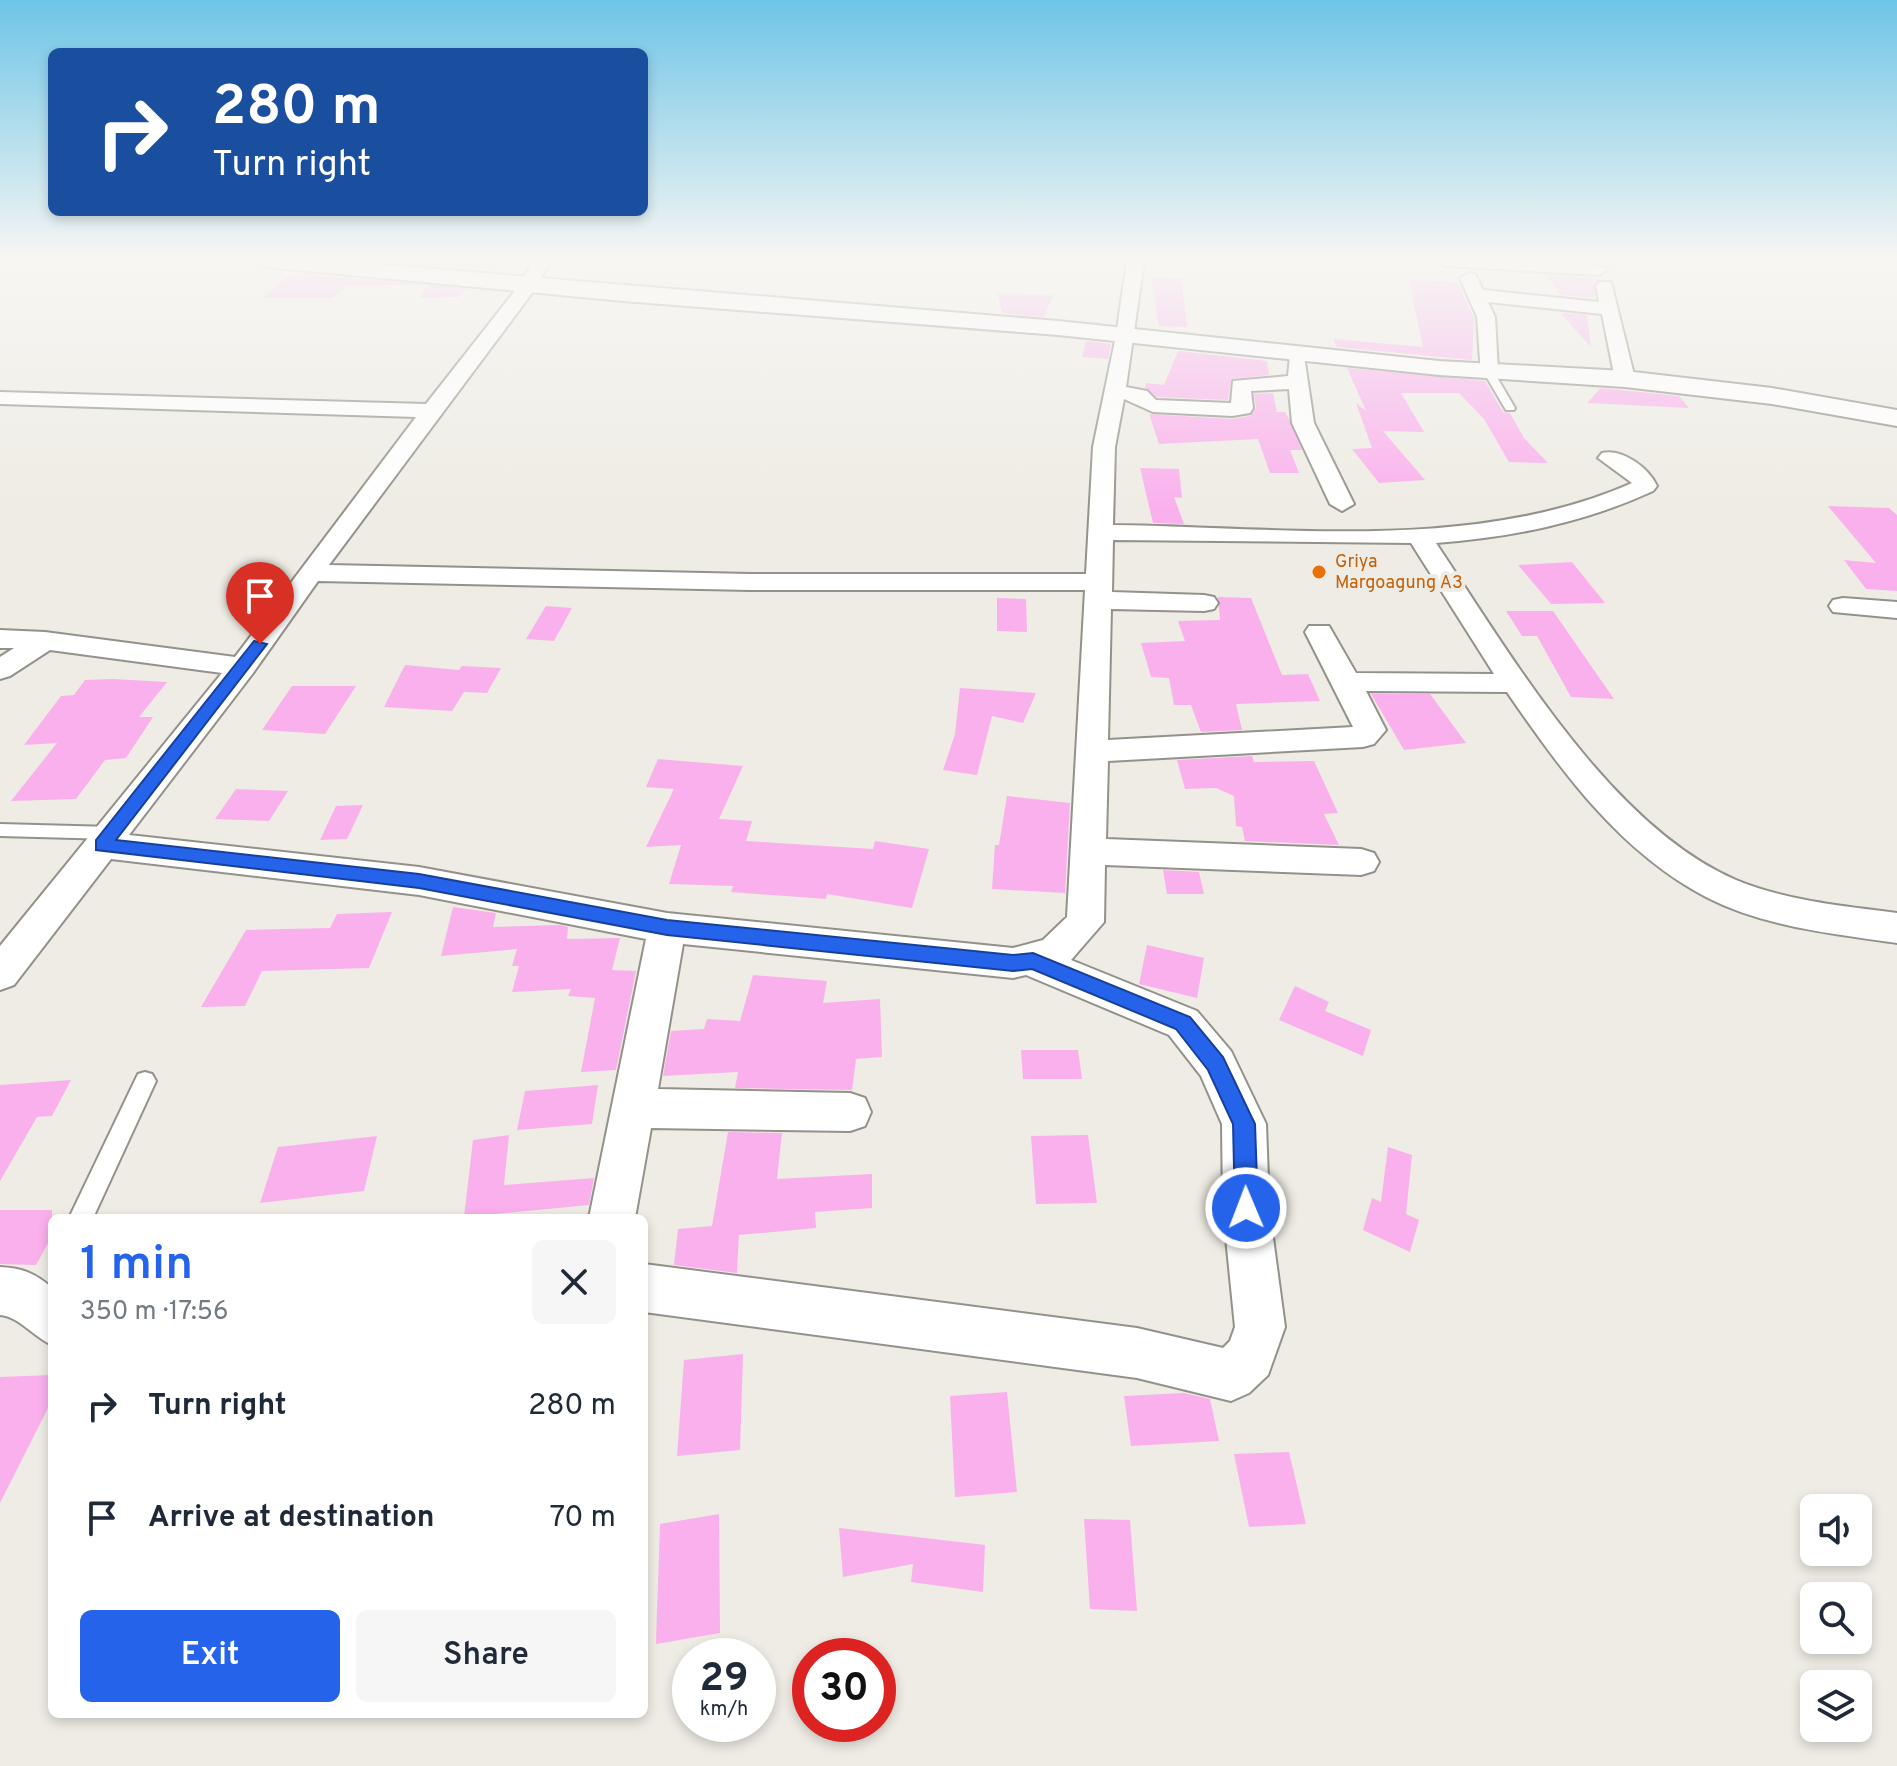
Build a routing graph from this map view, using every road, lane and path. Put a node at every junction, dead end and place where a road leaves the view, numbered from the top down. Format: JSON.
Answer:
{"nodes":[{"id":1,"x":482,"y":343,"type":"edge"},
{"id":2,"x":1126,"y":343,"type":"edge"},
{"id":3,"x":1193,"y":343,"type":"edge"},
{"id":4,"x":1487,"y":343,"type":"edge"},
{"id":5,"x":1617,"y":343,"type":"edge"},
{"id":6,"x":1297,"y":355,"type":"junction"},
{"id":7,"x":1488,"y":371,"type":"junction"},
{"id":8,"x":1625,"y":379,"type":"junction"},
{"id":9,"x":1297,"y":382,"type":"junction"},
{"id":10,"x":0,"y":398,"type":"edge"},
{"id":11,"x":1510,"y":408,"type":"dead end"},
{"id":12,"x":430,"y":411,"type":"junction"},
{"id":13,"x":1122,"y":416,"type":"junction"},
{"id":14,"x":1897,"y":418,"type":"edge"},
{"id":15,"x":1250,"y":424,"type":"dead end"},
{"id":16,"x":1610,"y":458,"type":"dead end"},
{"id":17,"x":1342,"y":504,"type":"dead end"},
{"id":18,"x":1102,"y":532,"type":"junction"},
{"id":19,"x":1420,"y":537,"type":"junction"},
{"id":20,"x":310,"y":573,"type":"junction"},
{"id":21,"x":1100,"y":591,"type":"junction"},
{"id":22,"x":1204,"y":603,"type":"dead end"},
{"id":23,"x":1843,"y":606,"type":"dead end"},
{"id":24,"x":1895,"y":612,"type":"edge"},
{"id":25,"x":1319,"y":632,"type":"dead end"},
{"id":26,"x":0,"y":639,"type":"edge"},
{"id":27,"x":45,"y":641,"type":"junction"},
{"id":28,"x":243,"y":667,"type":"junction"},
{"id":29,"x":0,"y":670,"type":"edge"},
{"id":30,"x":1346,"y":682,"type":"junction"},
{"id":31,"x":1515,"y":683,"type":"junction"},
{"id":32,"x":1093,"y":751,"type":"junction"},
{"id":33,"x":0,"y":830,"type":"edge"},
{"id":34,"x":107,"y":839,"type":"junction"},
{"id":35,"x":1089,"y":851,"type":"junction"},
{"id":36,"x":1361,"y":862,"type":"dead end"},
{"id":37,"x":667,"y":928,"type":"junction"},
{"id":38,"x":1897,"y":928,"type":"edge"},
{"id":39,"x":1033,"y":961,"type":"junction"},
{"id":40,"x":0,"y":974,"type":"edge"},
{"id":41,"x":145,"y":1081,"type":"dead end"},
{"id":42,"x":631,"y":1108,"type":"junction"},
{"id":43,"x":850,"y":1112,"type":"dead end"},
{"id":44,"x":83,"y":1214,"type":"edge"},
{"id":45,"x":613,"y":1214,"type":"edge"},
{"id":46,"x":648,"y":1289,"type":"edge"}],
"edges":[{"from":1,"to":12,"type":"street"},
{"from":2,"to":13,"type":"street"},
{"from":3,"to":6,"type":"street"},
{"from":4,"to":7,"type":"street"},
{"from":5,"to":8,"type":"street"},
{"from":6,"to":7,"type":"street"},
{"from":6,"to":9,"type":"street"},
{"from":7,"to":8,"type":"street"},
{"from":7,"to":11,"type":"lane"},
{"from":8,"to":14,"type":"street"},
{"from":9,"to":13,"type":"street"},
{"from":9,"to":17,"type":"street"},
{"from":10,"to":12,"type":"street"},
{"from":12,"to":20,"type":"street"},
{"from":13,"to":15,"type":"street"},
{"from":13,"to":18,"type":"street"},
{"from":16,"to":19,"type":"street"},
{"from":18,"to":19,"type":"street"},
{"from":18,"to":21,"type":"street"},
{"from":19,"to":31,"type":"street"},
{"from":20,"to":21,"type":"street"},
{"from":20,"to":28,"type":"street"},
{"from":21,"to":22,"type":"street"},
{"from":21,"to":32,"type":"street"},
{"from":23,"to":24,"type":"street"},
{"from":25,"to":30,"type":"street"},
{"from":26,"to":27,"type":"street"},
{"from":27,"to":28,"type":"street"},
{"from":27,"to":29,"type":"street"},
{"from":28,"to":34,"type":"street"},
{"from":30,"to":31,"type":"street"},
{"from":30,"to":32,"type":"street"},
{"from":31,"to":38,"type":"street"},
{"from":32,"to":35,"type":"street"},
{"from":33,"to":34,"type":"lane"},
{"from":34,"to":37,"type":"street"},
{"from":34,"to":40,"type":"street"},
{"from":35,"to":36,"type":"street"},
{"from":35,"to":39,"type":"street"},
{"from":37,"to":39,"type":"street"},
{"from":37,"to":42,"type":"street"},
{"from":39,"to":46,"type":"street"},
{"from":41,"to":44,"type":"lane"},
{"from":42,"to":43,"type":"street"},
{"from":42,"to":45,"type":"street"}]}
